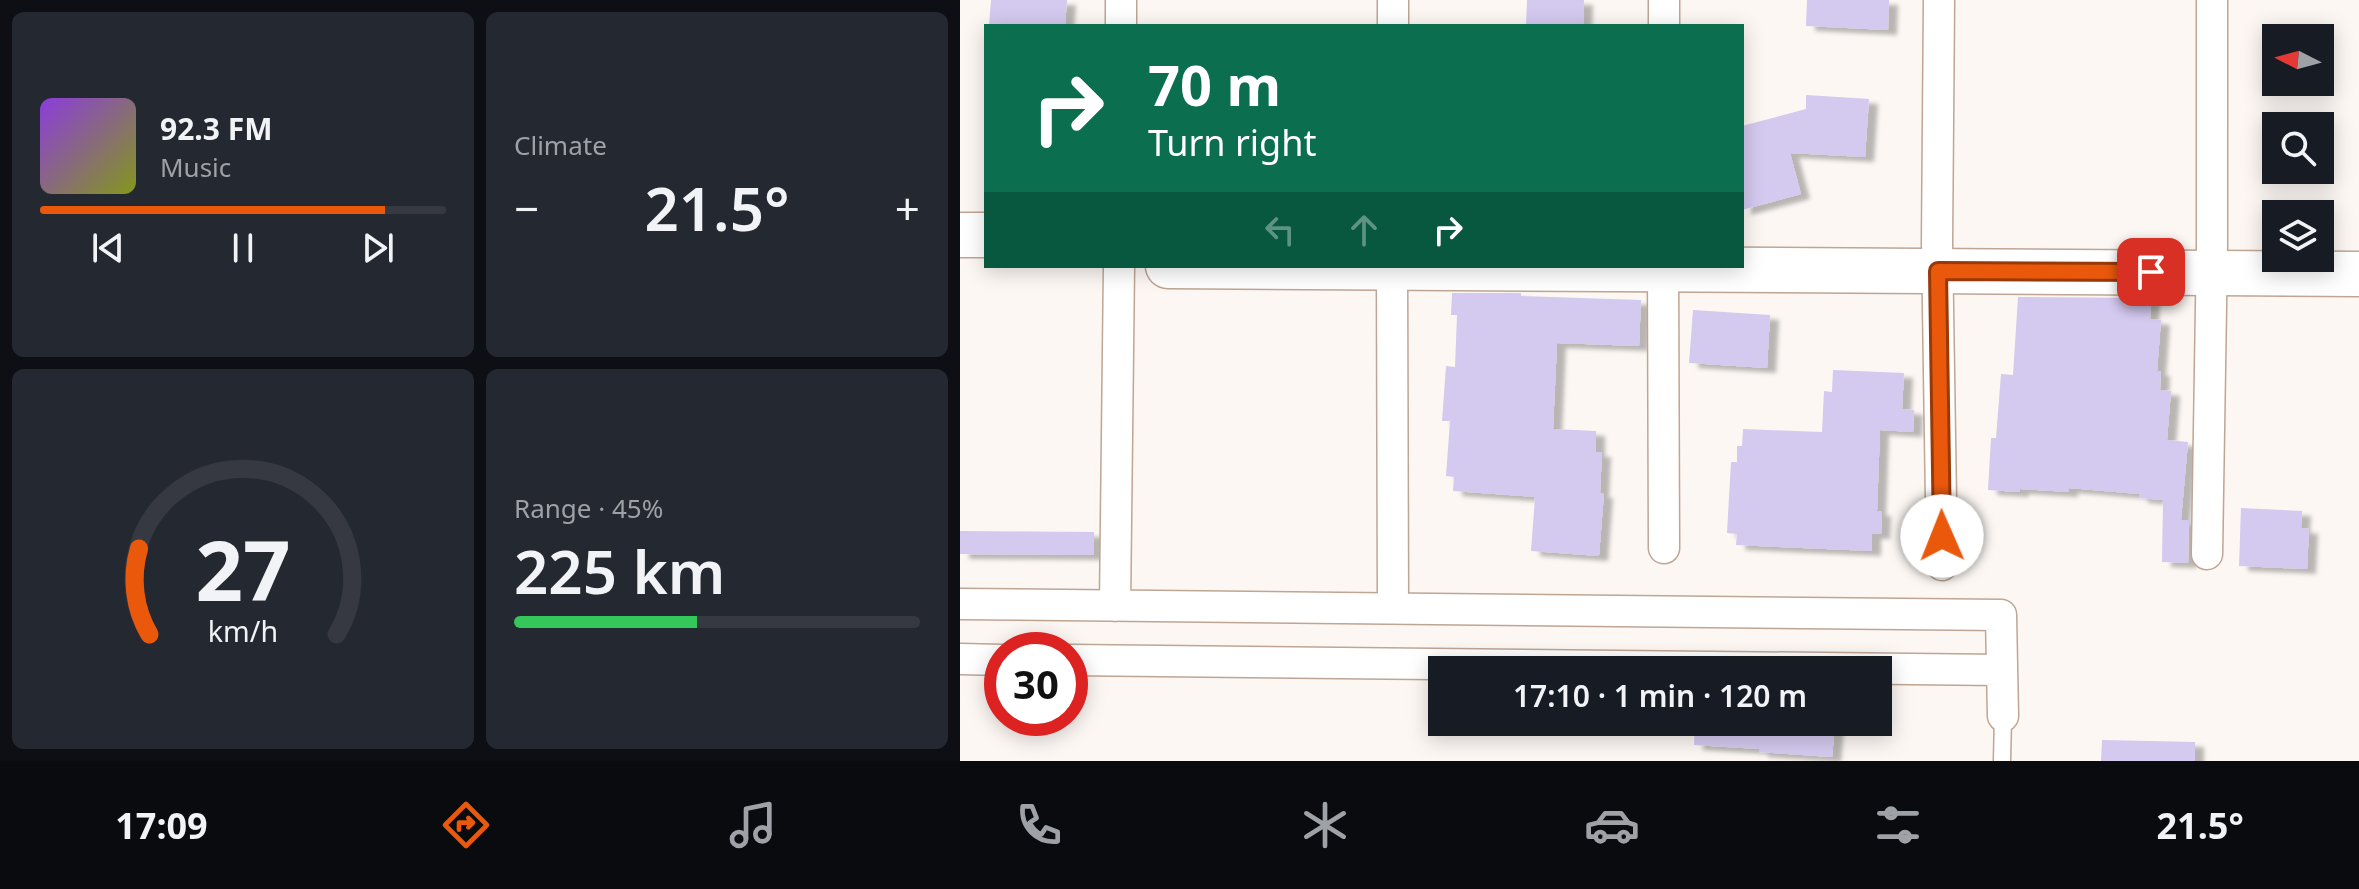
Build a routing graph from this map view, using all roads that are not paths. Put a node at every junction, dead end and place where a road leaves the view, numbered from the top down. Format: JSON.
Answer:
{"nodes":[{"id":1,"x":1121,"y":0,"type":"edge"},
{"id":2,"x":1393,"y":0,"type":"edge"},
{"id":3,"x":1664,"y":0,"type":"edge"},
{"id":4,"x":1939,"y":0,"type":"edge"},
{"id":5,"x":2212,"y":0,"type":"edge"},
{"id":6,"x":1121,"y":24,"type":"edge"},
{"id":7,"x":1393,"y":24,"type":"edge"},
{"id":8,"x":1664,"y":24,"type":"edge"},
{"id":9,"x":960,"y":235,"type":"edge"},
{"id":10,"x":984,"y":235,"type":"edge"},
{"id":11,"x":1744,"y":242,"type":"edge"},
{"id":12,"x":2334,"y":244,"type":"edge"},
{"id":13,"x":2359,"y":244,"type":"edge"},
{"id":14,"x":2262,"y":247,"type":"edge"},
{"id":15,"x":1938,"y":257,"type":"junction"},
{"id":16,"x":2212,"y":259,"type":"junction"},
{"id":17,"x":960,"y":263,"type":"edge"},
{"id":18,"x":984,"y":263,"type":"edge"},
{"id":19,"x":1744,"y":265,"type":"edge"},
{"id":20,"x":1119,"y":268,"type":"edge"},
{"id":21,"x":1392,"y":268,"type":"edge"},
{"id":22,"x":1663,"y":268,"type":"edge"},
{"id":23,"x":2359,"y":274,"type":"edge"},
{"id":24,"x":1664,"y":548,"type":"dead end"},
{"id":25,"x":2207,"y":554,"type":"dead end"},
{"id":26,"x":1942,"y":565,"type":"dead end"},
{"id":27,"x":960,"y":604,"type":"edge"},
{"id":28,"x":1115,"y":606,"type":"junction"},
{"id":29,"x":1393,"y":608,"type":"junction"},
{"id":30,"x":960,"y":659,"type":"edge"},
{"id":31,"x":984,"y":660,"type":"edge"},
{"id":32,"x":1088,"y":660,"type":"edge"},
{"id":33,"x":2000,"y":670,"type":"junction"},
{"id":34,"x":2003,"y":716,"type":"joint"},
{"id":35,"x":2002,"y":761,"type":"edge"}],
"edges":[{"from":1,"to":6,"type":"street"},
{"from":2,"to":7,"type":"street"},
{"from":3,"to":8,"type":"street"},
{"from":4,"to":15,"type":"street"},
{"from":5,"to":16,"type":"street"},
{"from":9,"to":10,"type":"main road"},
{"from":11,"to":15,"type":"main road"},
{"from":12,"to":13,"type":"main road"},
{"from":14,"to":16,"type":"main road"},
{"from":15,"to":16,"type":"main road"},
{"from":15,"to":19,"type":"main road"},
{"from":15,"to":26,"type":"street"},
{"from":16,"to":23,"type":"main road"},
{"from":16,"to":25,"type":"street"},
{"from":17,"to":18,"type":"main road"},
{"from":20,"to":28,"type":"street"},
{"from":21,"to":29,"type":"street"},
{"from":22,"to":24,"type":"street"},
{"from":27,"to":28,"type":"street"},
{"from":28,"to":29,"type":"street"},
{"from":29,"to":33,"type":"street"},
{"from":30,"to":31,"type":"street"},
{"from":32,"to":33,"type":"street"},
{"from":33,"to":34,"type":"street"},
{"from":34,"to":35,"type":"lane"}]}
